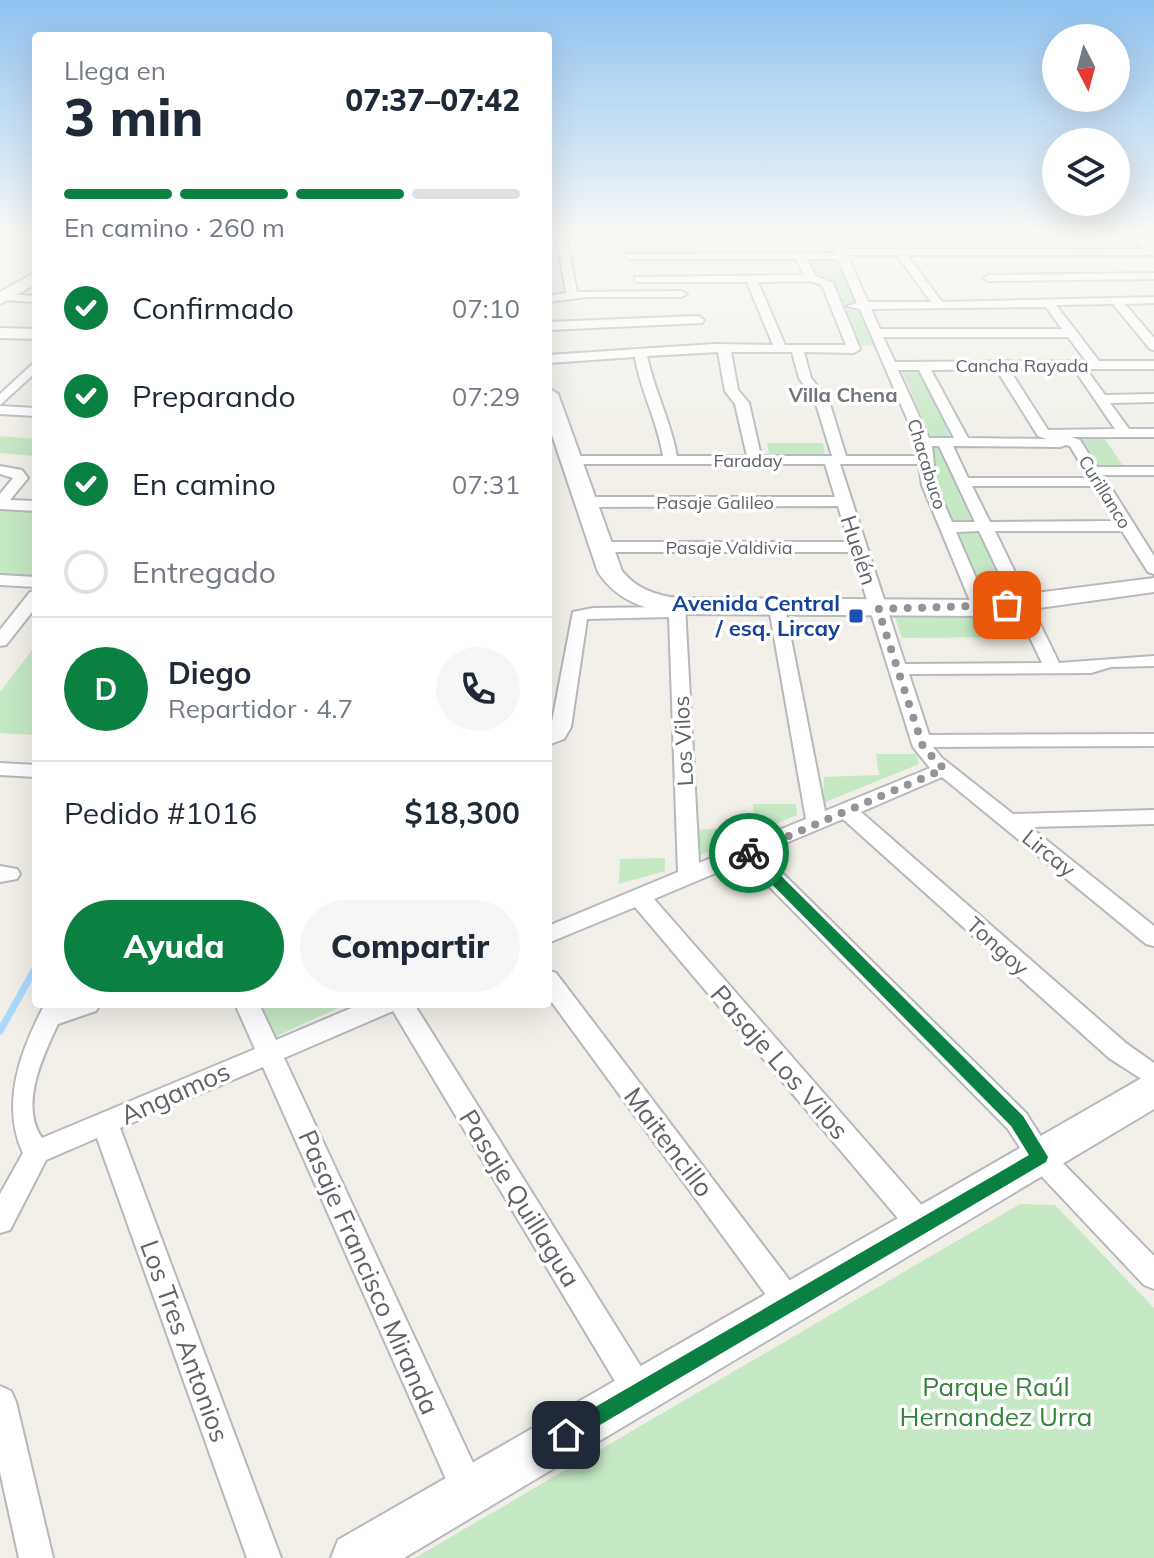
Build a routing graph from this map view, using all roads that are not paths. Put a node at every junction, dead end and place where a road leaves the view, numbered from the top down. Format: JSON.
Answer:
{"nodes":[{"id":1,"x":837,"y":306,"type":"edge"},
{"id":2,"x":863,"y":306,"type":"edge"},
{"id":3,"x":684,"y":307,"type":"edge"},
{"id":4,"x":761,"y":307,"type":"edge"},
{"id":5,"x":1051,"y":307,"type":"edge"},
{"id":6,"x":1121,"y":307,"type":"edge"},
{"id":7,"x":698,"y":320,"type":"junction"},
{"id":8,"x":552,"y":326,"type":"edge"},
{"id":9,"x":0,"y":333,"type":"edge"},
{"id":10,"x":875,"y":333,"type":"junction"},
{"id":11,"x":1071,"y":333,"type":"junction"},
{"id":12,"x":32,"y":334,"type":"edge"},
{"id":13,"x":1154,"y":346,"type":"edge"},
{"id":14,"x":724,"y":348,"type":"junction"},
{"id":15,"x":780,"y":348,"type":"junction"},
{"id":16,"x":706,"y":349,"type":"junction"},
{"id":17,"x":797,"y":349,"type":"junction"},
{"id":18,"x":640,"y":353,"type":"junction"},
{"id":19,"x":552,"y":359,"type":"edge"},
{"id":20,"x":1000,"y":365,"type":"junction"},
{"id":21,"x":1077,"y":365,"type":"junction"},
{"id":22,"x":1095,"y":365,"type":"junction"},
{"id":23,"x":1154,"y":365,"type":"edge"},
{"id":24,"x":890,"y":366,"type":"junction"},
{"id":25,"x":923,"y":366,"type":"junction"},
{"id":26,"x":32,"y":369,"type":"edge"},
{"id":27,"x":1154,"y":398,"type":"edge"},
{"id":28,"x":1101,"y":399,"type":"junction"},
{"id":29,"x":0,"y":401,"type":"edge"},
{"id":30,"x":552,"y":406,"type":"edge"},
{"id":31,"x":0,"y":410,"type":"edge"},
{"id":32,"x":32,"y":412,"type":"edge"},
{"id":33,"x":1043,"y":433,"type":"junction"},
{"id":34,"x":1125,"y":433,"type":"junction"},
{"id":35,"x":1154,"y":433,"type":"edge"},
{"id":36,"x":924,"y":442,"type":"junction"},
{"id":37,"x":963,"y":442,"type":"junction"},
{"id":38,"x":944,"y":443,"type":"junction"},
{"id":39,"x":1075,"y":443,"type":"junction"},
{"id":40,"x":570,"y":460,"type":"junction"},
{"id":41,"x":671,"y":460,"type":"junction"},
{"id":42,"x":755,"y":460,"type":"junction"},
{"id":43,"x":835,"y":460,"type":"junction"},
{"id":44,"x":926,"y":460,"type":"junction"},
{"id":45,"x":0,"y":470,"type":"edge"},
{"id":46,"x":1154,"y":471,"type":"edge"},
{"id":47,"x":1096,"y":477,"type":"junction"},
{"id":48,"x":963,"y":482,"type":"junction"},
{"id":49,"x":844,"y":501,"type":"junction"},
{"id":50,"x":586,"y":502,"type":"junction"},
{"id":51,"x":0,"y":504,"type":"edge"},
{"id":52,"x":32,"y":506,"type":"edge"},
{"id":53,"x":1127,"y":526,"type":"junction"},
{"id":54,"x":947,"y":527,"type":"junction"},
{"id":55,"x":985,"y":527,"type":"junction"},
{"id":56,"x":600,"y":547,"type":"junction"},
{"id":57,"x":858,"y":547,"type":"junction"},
{"id":58,"x":1154,"y":569,"type":"edge"},
{"id":59,"x":0,"y":580,"type":"edge"},
{"id":60,"x":32,"y":582,"type":"edge"},
{"id":61,"x":1154,"y":585,"type":"edge"},
{"id":62,"x":32,"y":601,"type":"edge"},
{"id":63,"x":1021,"y":603,"type":"junction"},
{"id":64,"x":777,"y":608,"type":"junction"},
{"id":65,"x":981,"y":608,"type":"junction"},
{"id":66,"x":677,"y":609,"type":"junction"},
{"id":67,"x":878,"y":609,"type":"junction"},
{"id":68,"x":0,"y":641,"type":"edge"},
{"id":69,"x":1154,"y":661,"type":"edge"},
{"id":70,"x":1053,"y":668,"type":"junction"},
{"id":71,"x":898,"y":669,"type":"junction"},
{"id":72,"x":552,"y":737,"type":"edge"},
{"id":73,"x":1154,"y":740,"type":"edge"},
{"id":74,"x":921,"y":741,"type":"junction"},
{"id":75,"x":0,"y":769,"type":"edge"},
{"id":76,"x":944,"y":769,"type":"junction"},
{"id":77,"x":32,"y":771,"type":"edge"},
{"id":78,"x":846,"y":810,"type":"junction"},
{"id":79,"x":1154,"y":817,"type":"edge"},
{"id":80,"x":1008,"y":821,"type":"junction"},
{"id":81,"x":817,"y":822,"type":"junction"},
{"id":82,"x":748,"y":852,"type":"junction"},
{"id":83,"x":689,"y":876,"type":"junction"},
{"id":84,"x":639,"y":897,"type":"junction"},
{"id":85,"x":552,"y":933,"type":"edge"},
{"id":86,"x":1154,"y":938,"type":"edge"},
{"id":87,"x":552,"y":984,"type":"edge"},
{"id":88,"x":250,"y":1008,"type":"edge"},
{"id":89,"x":375,"y":1008,"type":"edge"},
{"id":90,"x":403,"y":1008,"type":"edge"},
{"id":91,"x":53,"y":1011,"type":"edge"},
{"id":92,"x":269,"y":1052,"type":"junction"},
{"id":93,"x":1154,"y":1077,"type":"edge"},
{"id":94,"x":1154,"y":1090,"type":"edge"},
{"id":95,"x":105,"y":1124,"type":"junction"},
{"id":96,"x":37,"y":1152,"type":"junction"},
{"id":97,"x":1040,"y":1157,"type":"junction"},
{"id":98,"x":0,"y":1221,"type":"edge"},
{"id":99,"x":922,"y":1226,"type":"junction"},
{"id":100,"x":1154,"y":1276,"type":"edge"},
{"id":101,"x":790,"y":1304,"type":"junction"},
{"id":102,"x":639,"y":1392,"type":"junction"},
{"id":103,"x":0,"y":1402,"type":"edge"},
{"id":104,"x":9,"y":1487,"type":"edge"},
{"id":105,"x":469,"y":1492,"type":"junction"},
{"id":106,"x":36,"y":1558,"type":"edge"},
{"id":107,"x":264,"y":1558,"type":"edge"},
{"id":108,"x":356,"y":1558,"type":"edge"}],
"edges":[{"from":1,"to":17,"type":"street"},
{"from":2,"to":10,"type":"street","name":"Chacabuco"},
{"from":3,"to":7,"type":"street"},
{"from":4,"to":15,"type":"street"},
{"from":5,"to":11,"type":"street"},
{"from":6,"to":13,"type":"street"},
{"from":7,"to":8,"type":"street"},
{"from":7,"to":16,"type":"street"},
{"from":9,"to":12,"type":"street"},
{"from":10,"to":11,"type":"street"},
{"from":10,"to":24,"type":"street","name":"Chacabuco"},
{"from":11,"to":22,"type":"street"},
{"from":14,"to":15,"type":"street"},
{"from":14,"to":16,"type":"street"},
{"from":14,"to":42,"type":"street"},
{"from":15,"to":17,"type":"street"},
{"from":16,"to":18,"type":"street"},
{"from":17,"to":43,"type":"street","name":"Huelén"},
{"from":18,"to":19,"type":"street"},
{"from":18,"to":41,"type":"street"},
{"from":20,"to":21,"type":"street","name":"Cancha Rayada"},
{"from":20,"to":25,"type":"street","name":"Cancha Rayada"},
{"from":20,"to":33,"type":"street"},
{"from":21,"to":22,"type":"street","name":"Cancha Rayada"},
{"from":21,"to":28,"type":"street"},
{"from":22,"to":23,"type":"street","name":"Cancha Rayada"},
{"from":24,"to":25,"type":"street","name":"Cancha Rayada"},
{"from":24,"to":36,"type":"street","name":"Chacabuco"},
{"from":25,"to":37,"type":"street","name":"Chacabuco"},
{"from":26,"to":29,"type":"street"},
{"from":27,"to":28,"type":"street"},
{"from":28,"to":34,"type":"street"},
{"from":30,"to":40,"type":"street"},
{"from":31,"to":32,"type":"street"},
{"from":33,"to":34,"type":"street"},
{"from":33,"to":39,"type":"street","name":"Curillanco"},
{"from":34,"to":35,"type":"street"},
{"from":36,"to":38,"type":"street"},
{"from":36,"to":44,"type":"street","name":"Chacabuco"},
{"from":37,"to":38,"type":"street"},
{"from":37,"to":39,"type":"street"},
{"from":38,"to":48,"type":"street","name":"Chacabuco"},
{"from":39,"to":47,"type":"street","name":"Curillanco"},
{"from":40,"to":41,"type":"street","name":"Faraday"},
{"from":40,"to":50,"type":"street"},
{"from":41,"to":42,"type":"street","name":"Faraday"},
{"from":42,"to":43,"type":"street","name":"Faraday"},
{"from":43,"to":44,"type":"street","name":"Faraday"},
{"from":43,"to":49,"type":"street","name":"Huelén"},
{"from":44,"to":54,"type":"street","name":"Chacabuco"},
{"from":45,"to":51,"type":"street"},
{"from":46,"to":47,"type":"street"},
{"from":47,"to":48,"type":"street"},
{"from":47,"to":53,"type":"street","name":"Curillanco"},
{"from":48,"to":55,"type":"street","name":"Chacabuco"},
{"from":49,"to":50,"type":"street","name":"Pasaje Galileo"},
{"from":49,"to":57,"type":"street","name":"Huelén"},
{"from":50,"to":56,"type":"street"},
{"from":51,"to":52,"type":"street"},
{"from":53,"to":55,"type":"street"},
{"from":53,"to":58,"type":"street","name":"Curillanco"},
{"from":54,"to":55,"type":"street"},
{"from":54,"to":65,"type":"street","name":"Chacabuco"},
{"from":55,"to":63,"type":"street","name":"Chacabuco"},
{"from":56,"to":57,"type":"street","name":"Pasaje Valdivia"},
{"from":56,"to":66,"type":"street"},
{"from":57,"to":67,"type":"street","name":"Huelén"},
{"from":59,"to":60,"type":"street"},
{"from":61,"to":63,"type":"street"},
{"from":62,"to":68,"type":"street"},
{"from":63,"to":65,"type":"street"},
{"from":63,"to":70,"type":"street","name":"Chacabuco"},
{"from":64,"to":66,"type":"street"},
{"from":64,"to":67,"type":"street"},
{"from":64,"to":81,"type":"street"},
{"from":65,"to":67,"type":"street"},
{"from":66,"to":72,"type":"street"},
{"from":66,"to":83,"type":"street","name":"Los Vilos"},
{"from":67,"to":71,"type":"street","name":"Huelén"},
{"from":69,"to":70,"type":"street"},
{"from":70,"to":71,"type":"street"},
{"from":71,"to":74,"type":"street","name":"Huelén"},
{"from":73,"to":74,"type":"street"},
{"from":74,"to":76,"type":"street","name":"Huelén"},
{"from":75,"to":77,"type":"street"},
{"from":76,"to":78,"type":"street"},
{"from":76,"to":80,"type":"street","name":"Lircay"},
{"from":78,"to":81,"type":"street"},
{"from":78,"to":93,"type":"street","name":"Tongoy"},
{"from":79,"to":80,"type":"street"},
{"from":80,"to":86,"type":"street","name":"Lircay"},
{"from":81,"to":82,"type":"street"},
{"from":82,"to":83,"type":"street"},
{"from":82,"to":97,"type":"street"},
{"from":83,"to":84,"type":"street"},
{"from":84,"to":85,"type":"street"},
{"from":84,"to":99,"type":"street","name":"Pasaje Los Vilos"},
{"from":87,"to":101,"type":"street","name":"Maitencillo"},
{"from":88,"to":92,"type":"street","name":"Pasaje Francisco Miranda"},
{"from":89,"to":92,"type":"street","name":"Angamos"},
{"from":90,"to":102,"type":"street","name":"Pasaje Quillagua"},
{"from":91,"to":96,"type":"street"},
{"from":92,"to":95,"type":"street","name":"Angamos"},
{"from":92,"to":105,"type":"street","name":"Pasaje Francisco Miranda"},
{"from":94,"to":97,"type":"street"},
{"from":95,"to":96,"type":"street","name":"Angamos"},
{"from":95,"to":107,"type":"street","name":"Los Tres Antonios"},
{"from":96,"to":98,"type":"street"},
{"from":97,"to":99,"type":"street"},
{"from":97,"to":100,"type":"street"},
{"from":99,"to":101,"type":"street"},
{"from":101,"to":102,"type":"street"},
{"from":102,"to":105,"type":"street"},
{"from":103,"to":104,"type":"street"},
{"from":104,"to":106,"type":"street"},
{"from":105,"to":108,"type":"street"}]}
